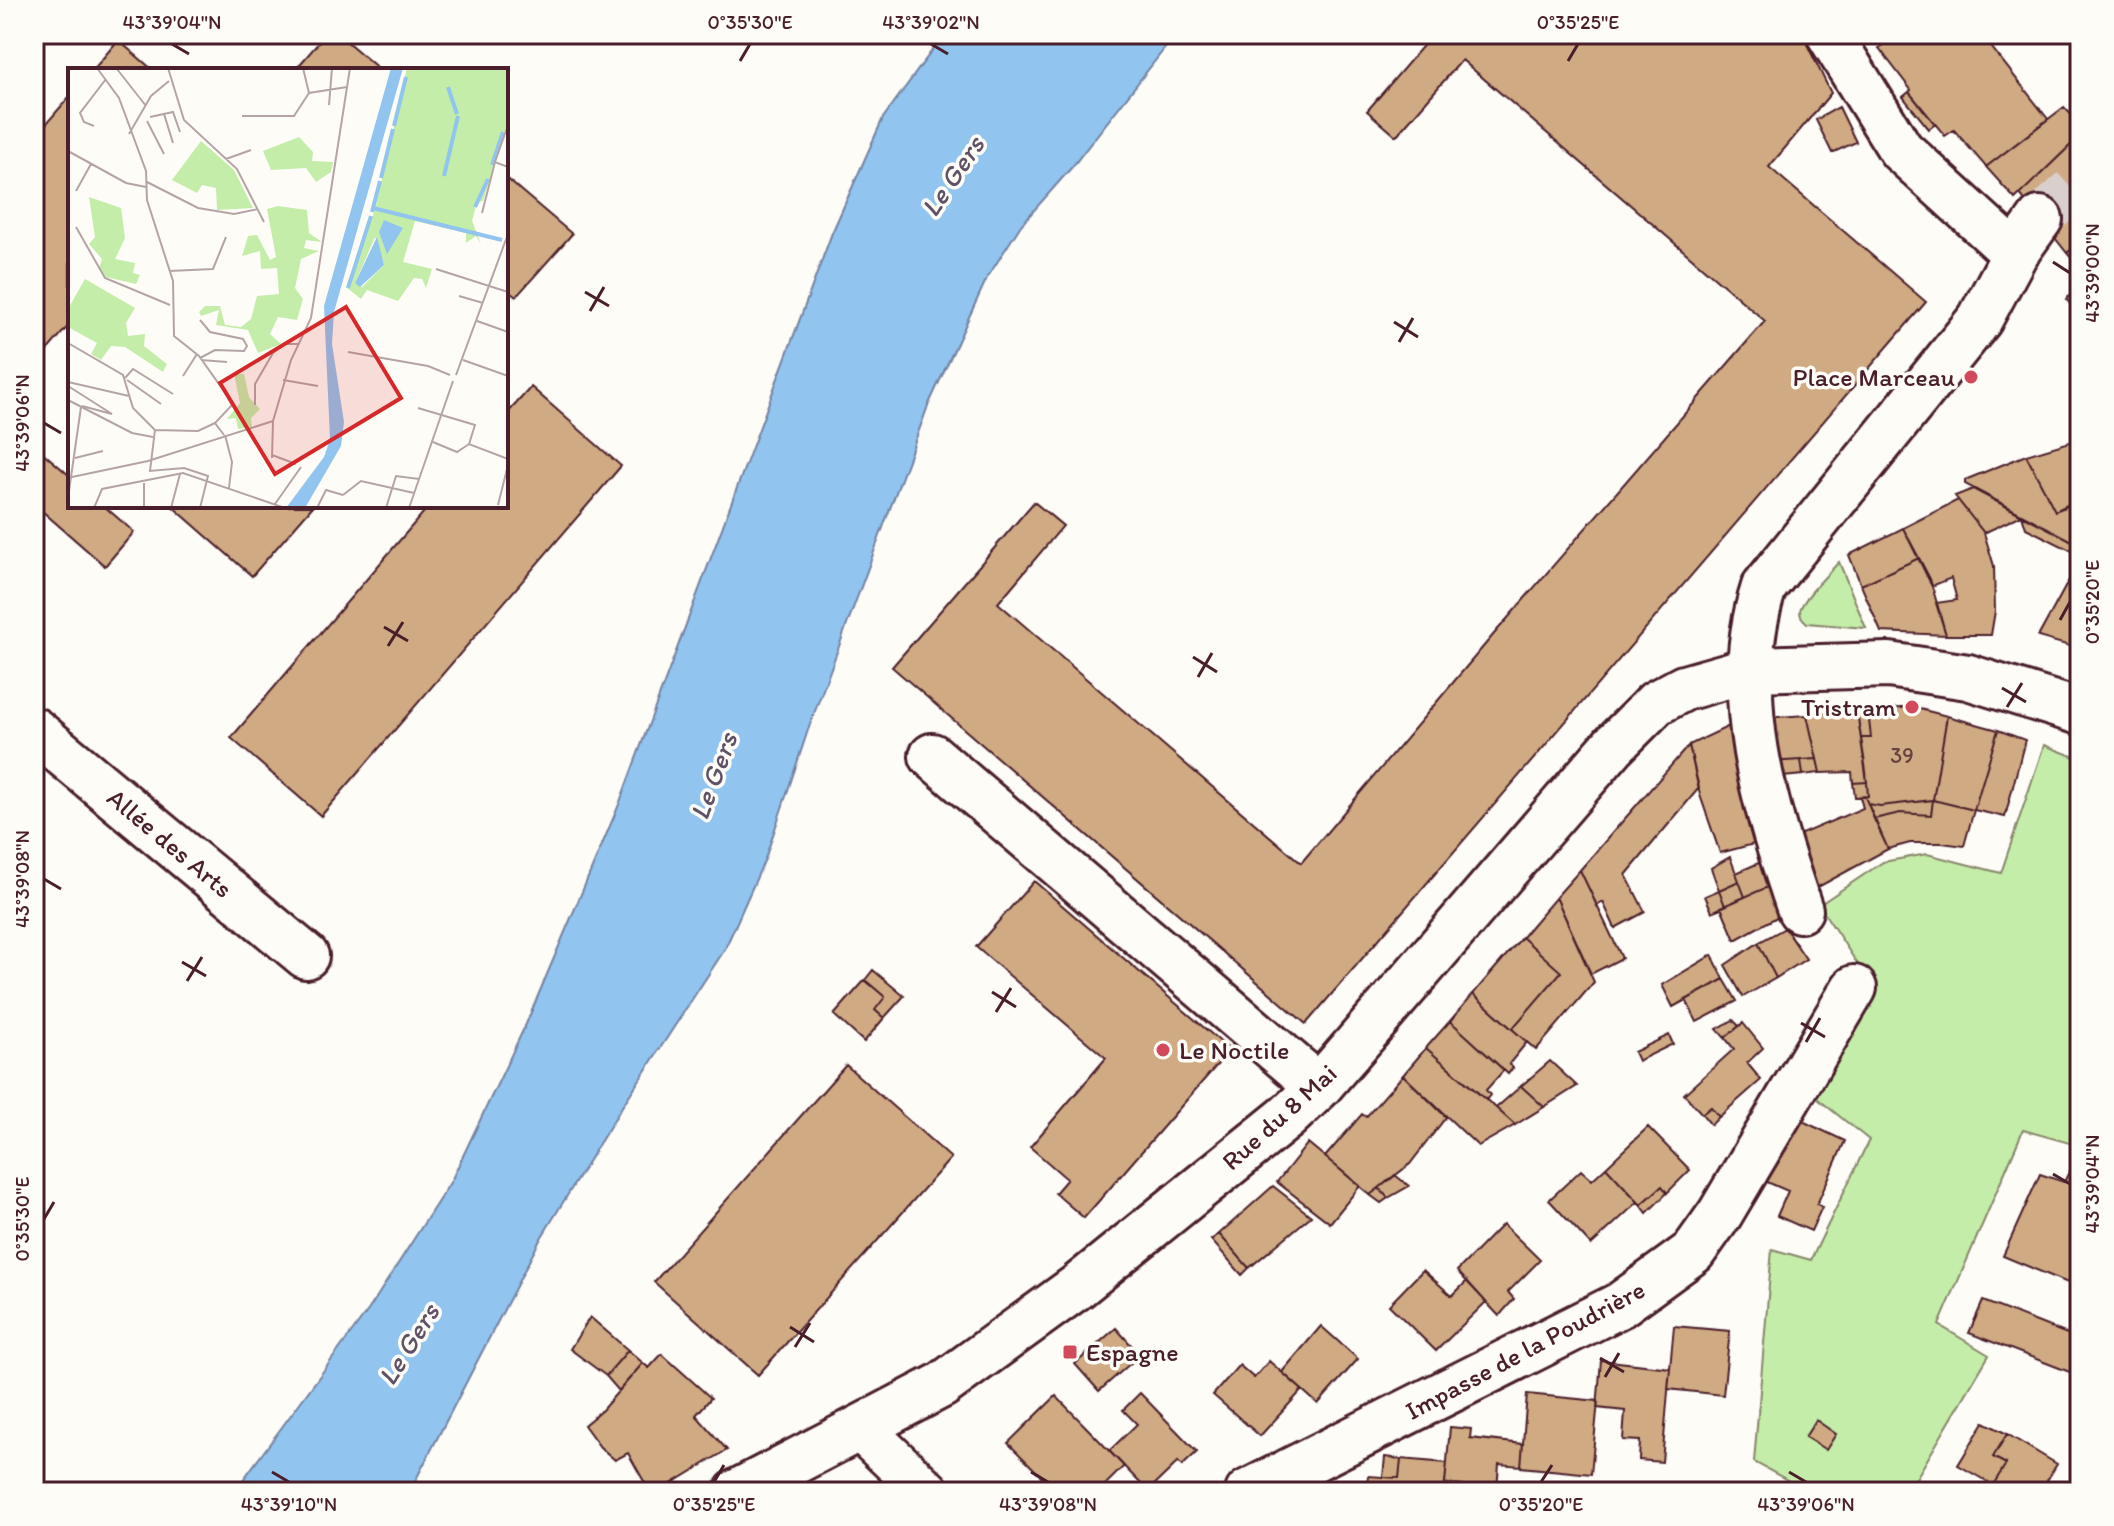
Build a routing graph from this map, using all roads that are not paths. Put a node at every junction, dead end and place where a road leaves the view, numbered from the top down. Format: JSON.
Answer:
{"nodes":[{"id":1,"x":1829,"y":34,"type":"edge"},
{"id":2,"x":2040,"y":219,"type":"tunnel mouth"},
{"id":3,"x":2015,"y":254,"type":"junction"},
{"id":4,"x":1751,"y":669,"type":"junction"},
{"id":5,"x":2080,"y":712,"type":"edge"},
{"id":6,"x":34,"y":730,"type":"edge"},
{"id":7,"x":932,"y":756,"type":"dead end"},
{"id":8,"x":1800,"y":910,"type":"dead end"},
{"id":9,"x":306,"y":956,"type":"dead end"},
{"id":10,"x":1854,"y":988,"type":"dead end"},
{"id":11,"x":1319,"y":1087,"type":"junction"},
{"id":12,"x":860,"y":1428,"type":"junction"},
{"id":13,"x":737,"y":1492,"type":"edge"},
{"id":14,"x":927,"y":1492,"type":"edge"},
{"id":15,"x":1248,"y":1492,"type":"edge"}],
"edges":[{"from":1,"to":3,"type":"street"},
{"from":2,"to":3,"type":"street"},
{"from":3,"to":4,"type":"street"},
{"from":4,"to":5,"type":"street","name":"Rue du 8 Mai"},
{"from":4,"to":8,"type":"street"},
{"from":4,"to":11,"type":"street","name":"Rue du 8 Mai"},
{"from":6,"to":9,"type":"street","name":"Allée des Arts"},
{"from":7,"to":11,"type":"street"},
{"from":10,"to":15,"type":"street","name":"Impasse de la Poudrière"},
{"from":11,"to":12,"type":"street","name":"Rue du 8 Mai"},
{"from":12,"to":13,"type":"street","name":"Rue du 8 Mai"},
{"from":12,"to":14,"type":"street"}]}
